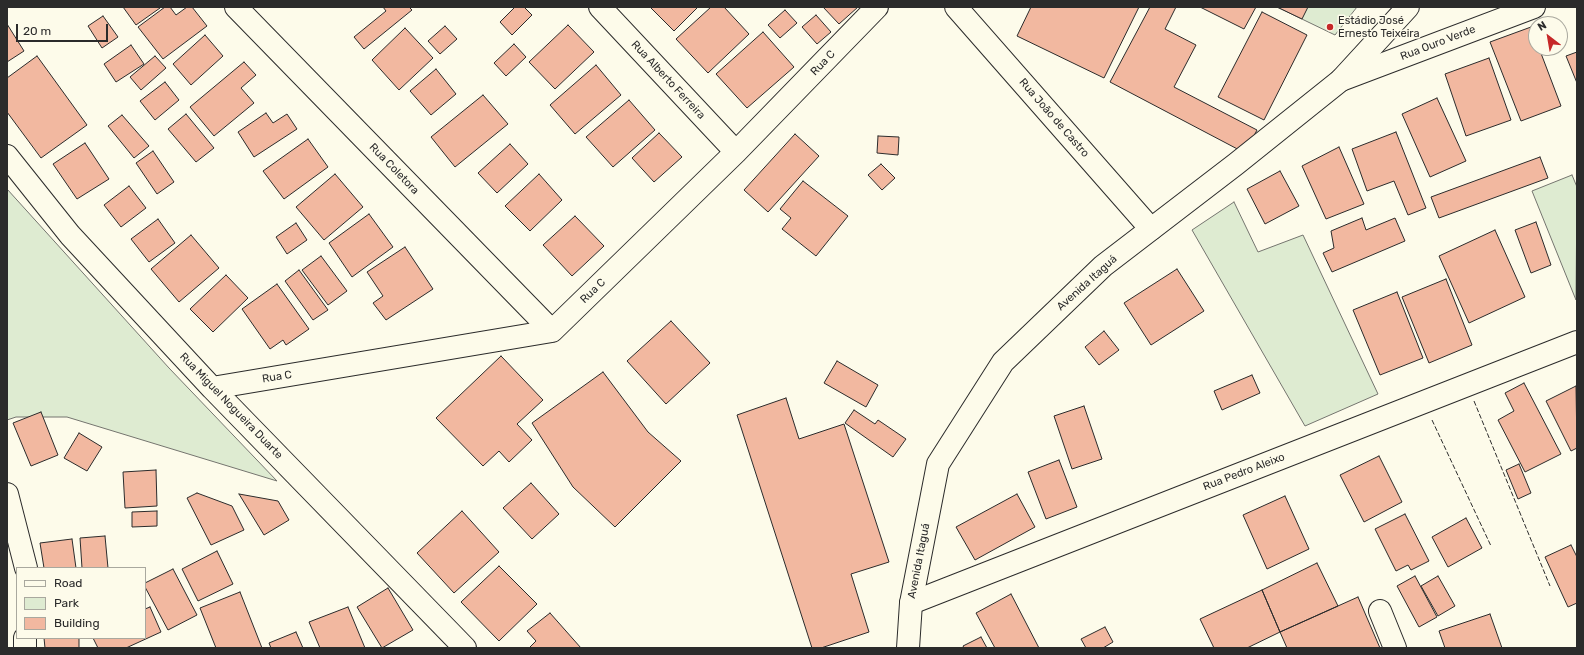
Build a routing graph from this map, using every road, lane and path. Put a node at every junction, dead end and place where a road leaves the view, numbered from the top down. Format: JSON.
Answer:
{"nodes":[{"id":1,"x":236,"y":7,"type":"edge"},
{"id":2,"x":600,"y":7,"type":"edge"},
{"id":3,"x":877,"y":7,"type":"edge"},
{"id":4,"x":956,"y":7,"type":"edge"},
{"id":5,"x":1408,"y":7,"type":"edge"},
{"id":6,"x":1534,"y":7,"type":"edge"},
{"id":7,"x":1341,"y":80,"type":"junction"},
{"id":8,"x":736,"y":152,"type":"junction"},
{"id":9,"x":7,"y":156,"type":"edge"},
{"id":10,"x":1151,"y":229,"type":"junction"},
{"id":11,"x":552,"y":331,"type":"junction"},
{"id":12,"x":1577,"y":342,"type":"edge"},
{"id":13,"x":212,"y":388,"type":"junction"},
{"id":14,"x":7,"y":494,"type":"edge"},
{"id":15,"x":26,"y":567,"type":"edge"},
{"id":16,"x":911,"y":602,"type":"junction"},
{"id":17,"x":1380,"y":612,"type":"dead end"},
{"id":18,"x":461,"y":647,"type":"edge"},
{"id":19,"x":908,"y":648,"type":"edge"},
{"id":20,"x":1395,"y":648,"type":"edge"}],
"edges":[{"from":1,"to":11,"type":"street","name":"Rua Coletora"},
{"from":2,"to":8,"type":"street","name":"Rua Alberto Ferreira"},
{"from":3,"to":8,"type":"street","name":"Rua C"},
{"from":4,"to":10,"type":"street","name":"Rua João de Castro"},
{"from":5,"to":7,"type":"street","name":"Avenida Itaguá"},
{"from":6,"to":7,"type":"street","name":"Rua Ouro Verde"},
{"from":7,"to":10,"type":"street","name":"Avenida Itaguá"},
{"from":8,"to":11,"type":"street","name":"Rua C"},
{"from":9,"to":13,"type":"street","name":"Rua Miguel Nogueira Duarte"},
{"from":10,"to":16,"type":"street","name":"Avenida Itaguá"},
{"from":11,"to":13,"type":"street","name":"Rua C"},
{"from":12,"to":16,"type":"street","name":"Rua Pedro Aleixo"},
{"from":13,"to":18,"type":"street","name":"Rua Miguel Nogueira Duarte"},
{"from":14,"to":15,"type":"street"},
{"from":16,"to":19,"type":"street","name":"Avenida Itaguá"},
{"from":17,"to":20,"type":"street"}]}
